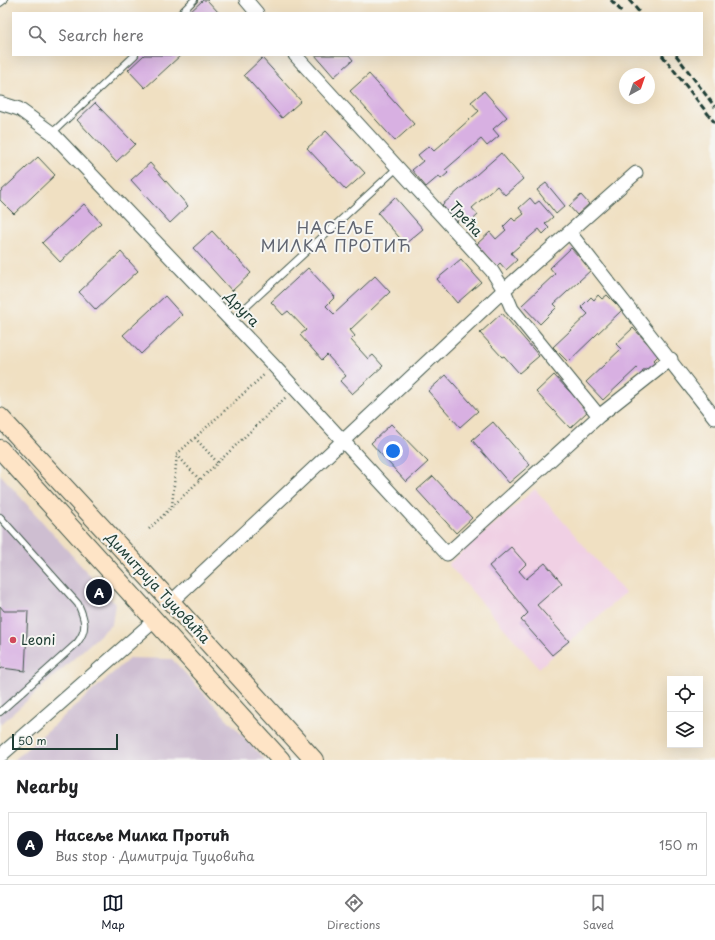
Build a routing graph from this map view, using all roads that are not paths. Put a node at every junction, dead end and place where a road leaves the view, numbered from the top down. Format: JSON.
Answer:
{"nodes":[{"id":1,"x":4,"y":0,"type":"edge"},
{"id":2,"x":194,"y":0,"type":"edge"},
{"id":3,"x":246,"y":0,"type":"edge"},
{"id":4,"x":0,"y":3,"type":"edge"},
{"id":5,"x":181,"y":12,"type":"edge"},
{"id":6,"x":256,"y":12,"type":"edge"},
{"id":7,"x":135,"y":56,"type":"edge"},
{"id":8,"x":296,"y":56,"type":"edge"},
{"id":9,"x":0,"y":102,"type":"edge"},
{"id":10,"x":52,"y":133,"type":"junction"},
{"id":11,"x":398,"y":168,"type":"junction"},
{"id":12,"x":636,"y":173,"type":"dead end"},
{"id":13,"x":570,"y":233,"type":"junction"},
{"id":14,"x":504,"y":290,"type":"junction"},
{"id":15,"x":232,"y":321,"type":"junction"},
{"id":16,"x":671,"y":359,"type":"junction"},
{"id":17,"x":599,"y":416,"type":"junction"},
{"id":18,"x":0,"y":418,"type":"edge"},
{"id":19,"x":715,"y":418,"type":"edge"},
{"id":20,"x":342,"y":440,"type":"junction"},
{"id":21,"x":0,"y":449,"type":"edge"},
{"id":22,"x":0,"y":517,"type":"edge"},
{"id":23,"x":171,"y":602,"type":"junction"},
{"id":24,"x":154,"y":621,"type":"junction"},
{"id":25,"x":0,"y":712,"type":"edge"},
{"id":26,"x":0,"y":756,"type":"edge"},
{"id":27,"x":281,"y":760,"type":"edge"},
{"id":28,"x":314,"y":760,"type":"edge"}],
"edges":[{"from":1,"to":4,"type":"lane"},
{"from":2,"to":5,"type":"lane"},
{"from":3,"to":6,"type":"street"},
{"from":7,"to":10,"type":"lane"},
{"from":8,"to":11,"type":"street","name":"Трећа"},
{"from":9,"to":10,"type":"street","name":"Друга"},
{"from":10,"to":15,"type":"street","name":"Друга"},
{"from":11,"to":14,"type":"street","name":"Трећа"},
{"from":11,"to":15,"type":"lane"},
{"from":12,"to":13,"type":"street"},
{"from":13,"to":14,"type":"street"},
{"from":13,"to":16,"type":"street"},
{"from":14,"to":17,"type":"street","name":"Трећа"},
{"from":14,"to":20,"type":"street"},
{"from":15,"to":20,"type":"street","name":"Друга"},
{"from":16,"to":17,"type":"street"},
{"from":16,"to":19,"type":"street"},
{"from":17,"to":20,"type":"street","name":"Друга"},
{"from":18,"to":23,"type":"main road","name":"Димитрија Туцовића"},
{"from":20,"to":23,"type":"street"},
{"from":21,"to":24,"type":"main road","name":"Димитрија Туцовића"},
{"from":22,"to":25,"type":"lane"},
{"from":23,"to":28,"type":"main road","name":"Димитрија Туцовића"},
{"from":24,"to":26,"type":"street"},
{"from":24,"to":27,"type":"main road","name":"Димитрија Туцовића"}]}
